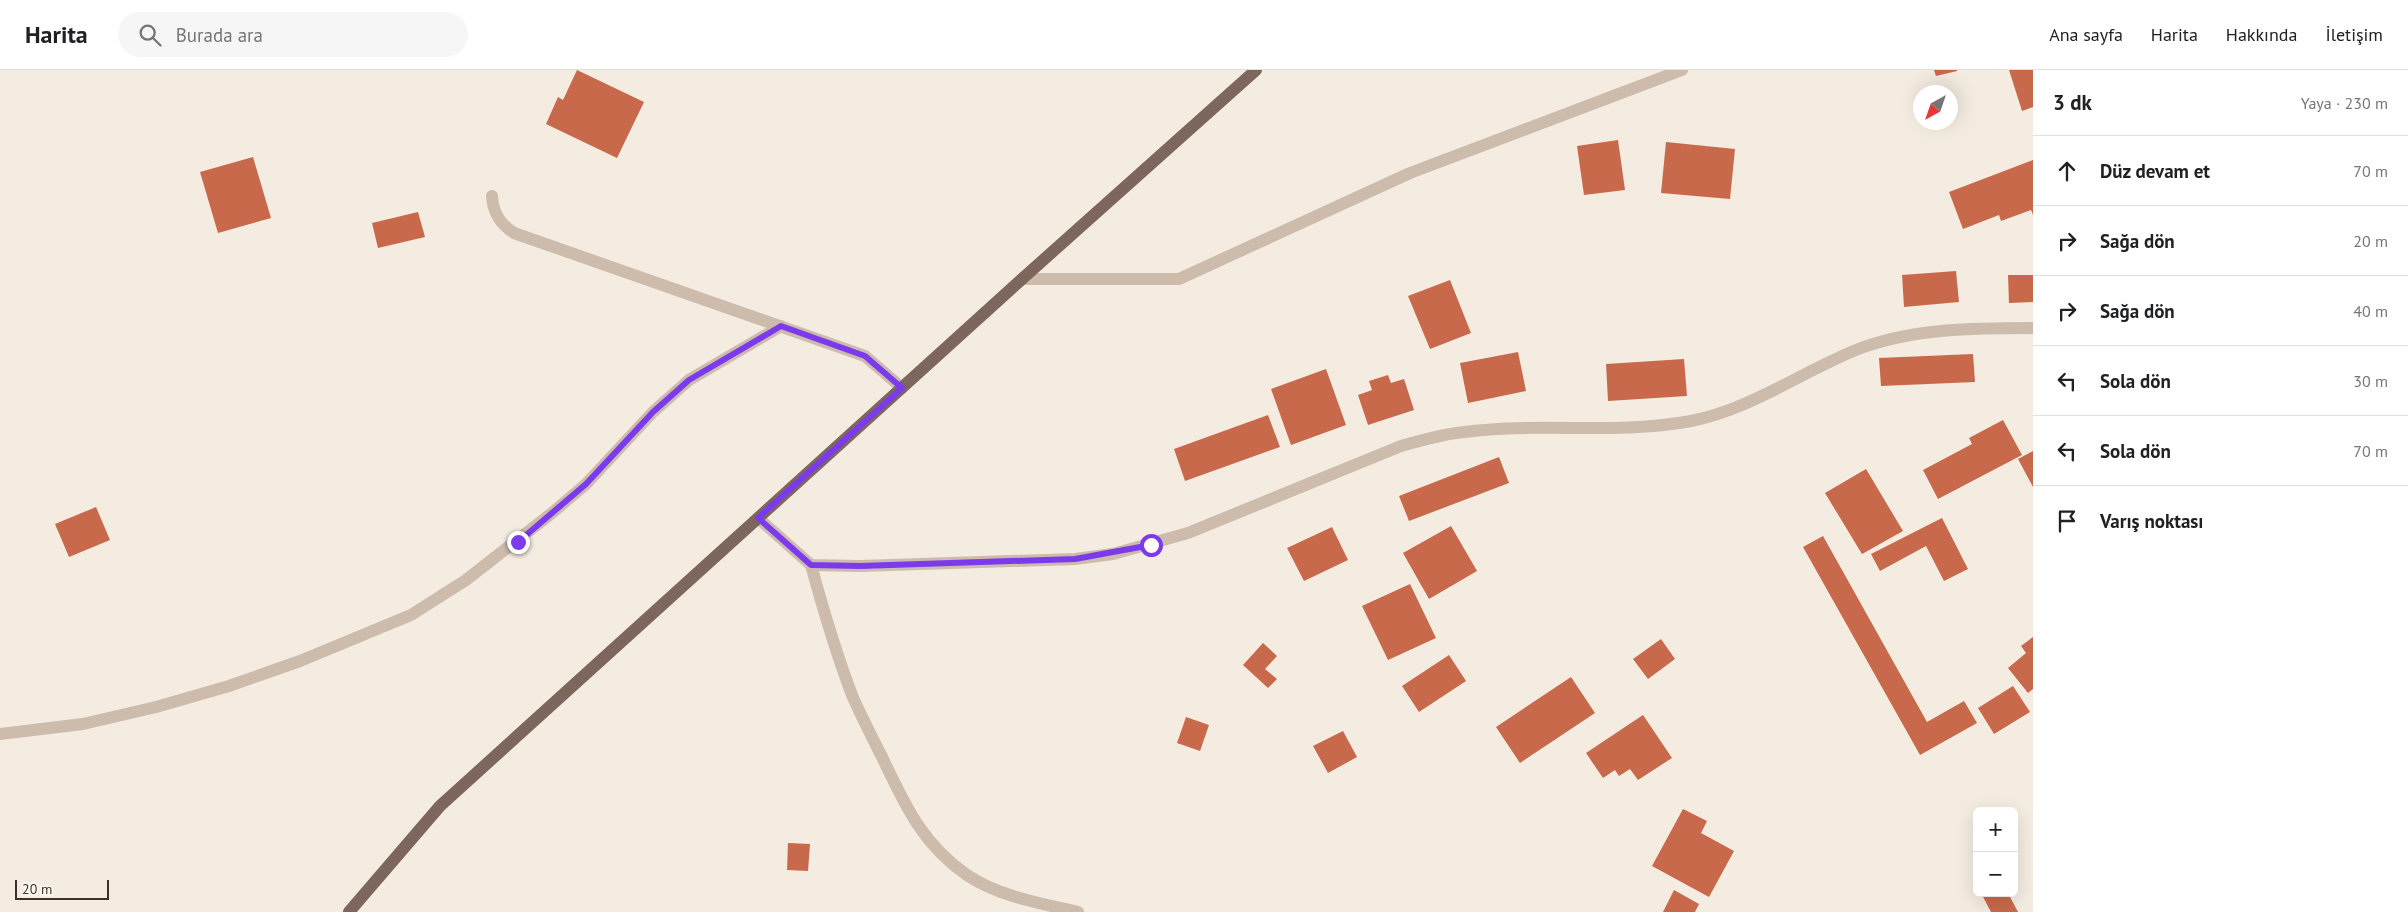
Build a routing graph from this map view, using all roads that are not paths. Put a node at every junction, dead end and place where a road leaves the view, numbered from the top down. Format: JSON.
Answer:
{"nodes":[{"id":1,"x":1256,"y":70,"type":"edge"},
{"id":2,"x":1682,"y":70,"type":"edge"},
{"id":3,"x":492,"y":196,"type":"dead end"},
{"id":4,"x":1022,"y":279,"type":"junction"},
{"id":5,"x":781,"y":326,"type":"junction"},
{"id":6,"x":2033,"y":328,"type":"edge"},
{"id":7,"x":902,"y":388,"type":"junction"},
{"id":8,"x":758,"y":518,"type":"junction"},
{"id":9,"x":811,"y":565,"type":"junction"},
{"id":10,"x":0,"y":734,"type":"edge"},
{"id":11,"x":349,"y":912,"type":"edge"},
{"id":12,"x":1078,"y":912,"type":"edge"}],
"edges":[{"from":1,"to":4,"type":"main road"},
{"from":2,"to":4,"type":"street"},
{"from":3,"to":5,"type":"street"},
{"from":4,"to":7,"type":"main road"},
{"from":5,"to":7,"type":"street"},
{"from":5,"to":10,"type":"street"},
{"from":6,"to":9,"type":"street"},
{"from":7,"to":8,"type":"main road"},
{"from":8,"to":9,"type":"street"},
{"from":8,"to":11,"type":"main road"},
{"from":9,"to":12,"type":"street"}]}
